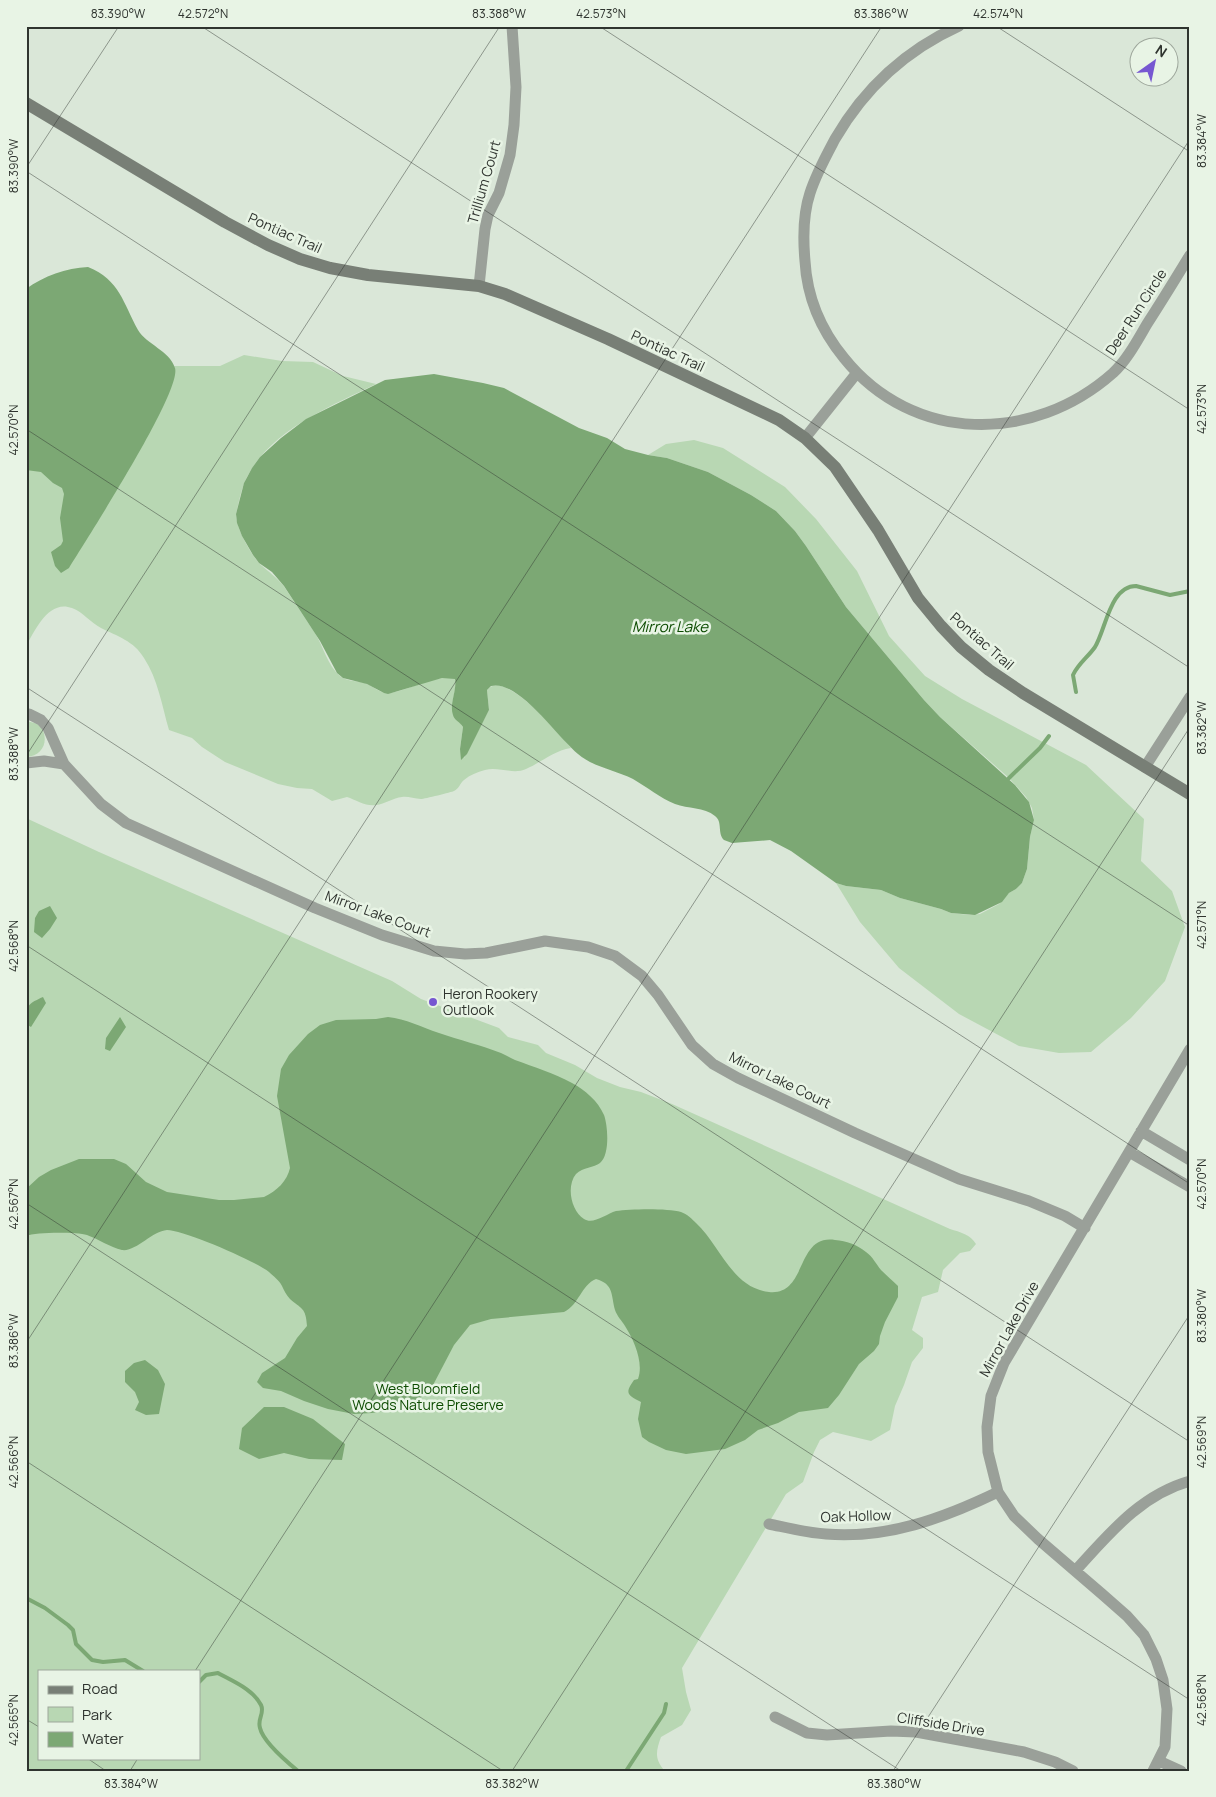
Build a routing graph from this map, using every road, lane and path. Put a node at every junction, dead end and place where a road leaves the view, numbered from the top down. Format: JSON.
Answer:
{"nodes":[{"id":1,"x":512,"y":26,"type":"edge"},
{"id":2,"x":959,"y":26,"type":"edge"},
{"id":3,"x":26,"y":103,"type":"edge"},
{"id":4,"x":1190,"y":255,"type":"edge"},
{"id":5,"x":479,"y":286,"type":"junction"},
{"id":6,"x":856,"y":374,"type":"junction"},
{"id":7,"x":805,"y":438,"type":"junction"},
{"id":8,"x":1190,"y":697,"type":"edge"},
{"id":9,"x":26,"y":715,"type":"edge"},
{"id":10,"x":26,"y":763,"type":"edge"},
{"id":11,"x":64,"y":764,"type":"junction"},
{"id":12,"x":1145,"y":767,"type":"junction"},
{"id":13,"x":1190,"y":794,"type":"edge"},
{"id":14,"x":1190,"y":1049,"type":"edge"},
{"id":15,"x":1142,"y":1131,"type":"junction"},
{"id":16,"x":1129,"y":1152,"type":"junction"},
{"id":17,"x":1190,"y":1160,"type":"edge"},
{"id":18,"x":1190,"y":1187,"type":"edge"},
{"id":19,"x":1085,"y":1228,"type":"junction"},
{"id":20,"x":1190,"y":1481,"type":"edge"},
{"id":21,"x":998,"y":1492,"type":"junction"},
{"id":22,"x":769,"y":1524,"type":"dead end"},
{"id":23,"x":1076,"y":1571,"type":"junction"},
{"id":24,"x":775,"y":1717,"type":"dead end"},
{"id":25,"x":1156,"y":1766,"type":"edge"},
{"id":26,"x":1073,"y":1771,"type":"edge"},
{"id":27,"x":1181,"y":1771,"type":"edge"}],
"edges":[{"from":1,"to":5,"type":"street","name":"Trillium Court"},
{"from":2,"to":6,"type":"street","name":"Deer Run Circle"},
{"from":3,"to":5,"type":"main road","name":"Pontiac Trail"},
{"from":4,"to":6,"type":"street","name":"Deer Run Circle"},
{"from":5,"to":7,"type":"main road","name":"Pontiac Trail"},
{"from":6,"to":7,"type":"street"},
{"from":7,"to":12,"type":"main road","name":"Pontiac Trail"},
{"from":8,"to":12,"type":"street"},
{"from":9,"to":11,"type":"street","name":"Mirror Lake Court"},
{"from":10,"to":11,"type":"street"},
{"from":11,"to":19,"type":"street","name":"Mirror Lake Court"},
{"from":12,"to":13,"type":"main road","name":"Pontiac Trail"},
{"from":14,"to":15,"type":"street","name":"Mirror Lake Drive"},
{"from":15,"to":16,"type":"street","name":"Mirror Lake Drive"},
{"from":15,"to":17,"type":"street"},
{"from":16,"to":18,"type":"street"},
{"from":16,"to":19,"type":"street","name":"Mirror Lake Drive"},
{"from":19,"to":21,"type":"street","name":"Mirror Lake Drive"},
{"from":20,"to":23,"type":"street"},
{"from":21,"to":22,"type":"street","name":"Oak Hollow"},
{"from":21,"to":23,"type":"street","name":"Mirror Lake Drive"},
{"from":23,"to":25,"type":"street","name":"Mirror Lake Drive"},
{"from":24,"to":26,"type":"street","name":"Cliffside Drive"},
{"from":25,"to":27,"type":"street"}]}
